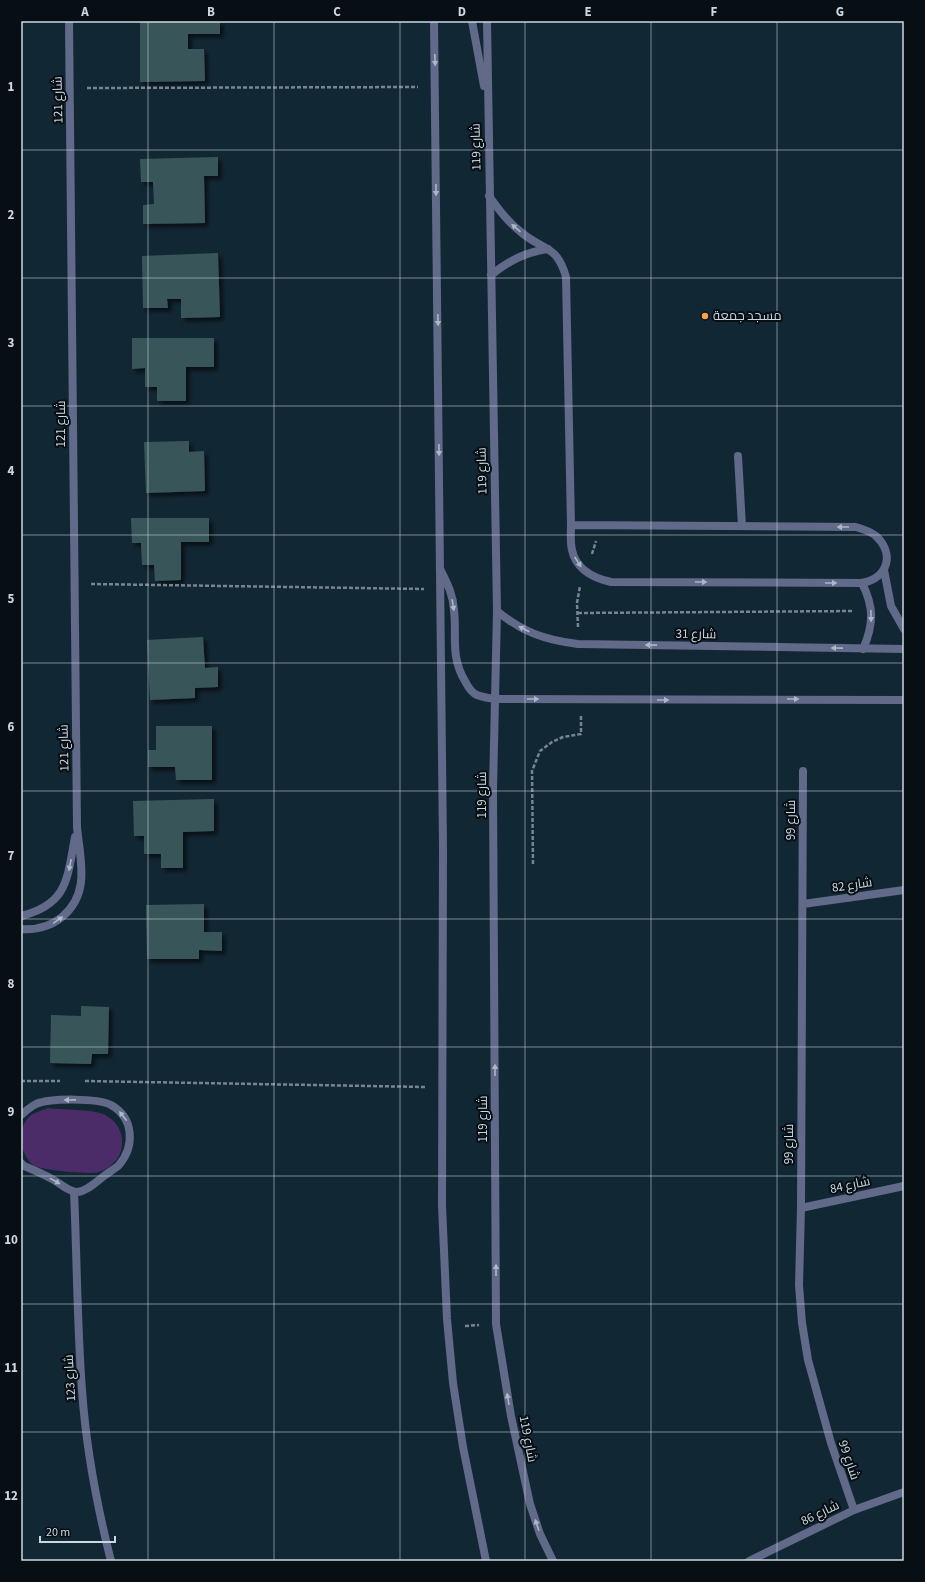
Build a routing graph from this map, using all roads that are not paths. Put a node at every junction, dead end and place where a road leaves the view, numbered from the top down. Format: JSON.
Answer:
{"nodes":[{"id":1,"x":69,"y":21,"type":"edge"},
{"id":2,"x":434,"y":21,"type":"edge"},
{"id":3,"x":472,"y":21,"type":"edge"},
{"id":4,"x":487,"y":21,"type":"edge"},
{"id":5,"x":488,"y":107,"type":"junction"},
{"id":6,"x":489,"y":196,"type":"junction"},
{"id":7,"x":549,"y":249,"type":"junction"},
{"id":8,"x":491,"y":275,"type":"junction"},
{"id":9,"x":738,"y":456,"type":"dead end"},
{"id":10,"x":571,"y":525,"type":"junction"},
{"id":11,"x":742,"y":526,"type":"junction"},
{"id":12,"x":440,"y":569,"type":"junction"},
{"id":13,"x":884,"y":570,"type":"junction"},
{"id":14,"x":862,"y":583,"type":"junction"},
{"id":15,"x":497,"y":610,"type":"junction"},
{"id":16,"x":904,"y":629,"type":"edge"},
{"id":17,"x":863,"y":649,"type":"junction"},
{"id":18,"x":904,"y":649,"type":"edge"},
{"id":19,"x":494,"y":699,"type":"junction"},
{"id":20,"x":904,"y":700,"type":"edge"},
{"id":21,"x":803,"y":771,"type":"dead end"},
{"id":22,"x":77,"y":827,"type":"junction"},
{"id":23,"x":904,"y":890,"type":"edge"},
{"id":24,"x":803,"y":904,"type":"junction"},
{"id":25,"x":21,"y":916,"type":"edge"},
{"id":26,"x":21,"y":929,"type":"edge"},
{"id":27,"x":21,"y":1115,"type":"edge"},
{"id":28,"x":21,"y":1163,"type":"edge"},
{"id":29,"x":904,"y":1186,"type":"edge"},
{"id":30,"x":74,"y":1192,"type":"junction"},
{"id":31,"x":801,"y":1208,"type":"junction"},
{"id":32,"x":904,"y":1492,"type":"edge"},
{"id":33,"x":854,"y":1510,"type":"junction"},
{"id":34,"x":111,"y":1561,"type":"edge"},
{"id":35,"x":486,"y":1561,"type":"edge"},
{"id":36,"x":553,"y":1561,"type":"edge"},
{"id":37,"x":749,"y":1561,"type":"edge"}],
"edges":[{"from":1,"to":22,"type":"street","name":"شارع 121"},
{"from":2,"to":12,"type":"street","one_way":true},
{"from":3,"to":5,"type":"street"},
{"from":4,"to":5,"type":"street","name":"شارع 119"},
{"from":5,"to":6,"type":"street","name":"شارع 119"},
{"from":7,"to":6,"type":"street","one_way":true},
{"from":6,"to":8,"type":"street","name":"شارع 119"},
{"from":7,"to":8,"type":"street"},
{"from":7,"to":10,"type":"street"},
{"from":8,"to":15,"type":"street","name":"شارع 119"},
{"from":9,"to":11,"type":"street"},
{"from":10,"to":11,"type":"street"},
{"from":10,"to":14,"type":"street","one_way":true},
{"from":13,"to":11,"type":"street","one_way":true},
{"from":12,"to":19,"type":"street","one_way":true},
{"from":12,"to":35,"type":"street"},
{"from":13,"to":14,"type":"street"},
{"from":13,"to":16,"type":"street"},
{"from":14,"to":17,"type":"street","one_way":true},
{"from":17,"to":15,"type":"street","name":"شارع 31","one_way":true},
{"from":15,"to":19,"type":"street","name":"شارع 119"},
{"from":17,"to":18,"type":"street","name":"شارع 31"},
{"from":19,"to":20,"type":"street","one_way":true},
{"from":36,"to":19,"type":"street","name":"شارع 119","one_way":true},
{"from":21,"to":24,"type":"street","name":"شارع 99"},
{"from":22,"to":25,"type":"street","name":"شارع 121","one_way":true},
{"from":26,"to":22,"type":"street","name":"شارع 121","one_way":true},
{"from":23,"to":24,"type":"street","name":"شارع 82"},
{"from":24,"to":31,"type":"street","name":"شارع 99"},
{"from":30,"to":27,"type":"street","one_way":true},
{"from":28,"to":30,"type":"street","one_way":true},
{"from":29,"to":31,"type":"street","name":"شارع 84"},
{"from":30,"to":34,"type":"street","name":"شارع 123"},
{"from":31,"to":33,"type":"street","name":"شارع 99"},
{"from":32,"to":33,"type":"street","name":"شارع 86"},
{"from":33,"to":37,"type":"street","name":"شارع 86"}]}
